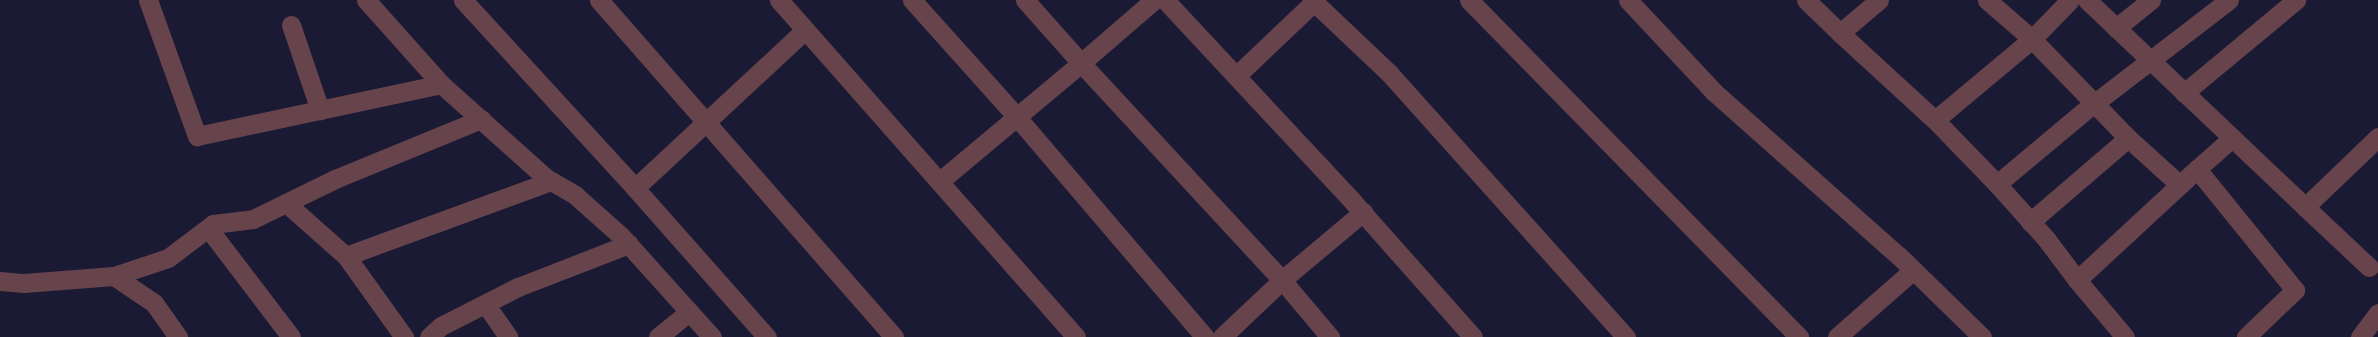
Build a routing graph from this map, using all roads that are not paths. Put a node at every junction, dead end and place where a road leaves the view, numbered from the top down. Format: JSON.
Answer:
{"nodes":[{"id":1,"x":148,"y":0,"type":"edge"},
{"id":2,"x":366,"y":0,"type":"edge"},
{"id":3,"x":463,"y":0,"type":"edge"},
{"id":4,"x":598,"y":0,"type":"edge"},
{"id":5,"x":779,"y":0,"type":"edge"},
{"id":6,"x":912,"y":0,"type":"edge"},
{"id":7,"x":1025,"y":0,"type":"edge"},
{"id":8,"x":1154,"y":0,"type":"edge"},
{"id":9,"x":1165,"y":0,"type":"edge"},
{"id":10,"x":1469,"y":0,"type":"edge"},
{"id":11,"x":1628,"y":0,"type":"edge"},
{"id":12,"x":1806,"y":0,"type":"edge"},
{"id":13,"x":1879,"y":0,"type":"edge"},
{"id":14,"x":1988,"y":0,"type":"edge"},
{"id":15,"x":2070,"y":0,"type":"edge"},
{"id":16,"x":2087,"y":0,"type":"edge"},
{"id":17,"x":2151,"y":0,"type":"edge"},
{"id":18,"x":2228,"y":0,"type":"edge"},
{"id":19,"x":2296,"y":0,"type":"edge"},
{"id":20,"x":1313,"y":1,"type":"edge"},
{"id":21,"x":291,"y":25,"type":"dead end"},
{"id":22,"x":2116,"y":28,"type":"junction"},
{"id":23,"x":805,"y":30,"type":"junction"},
{"id":24,"x":1840,"y":33,"type":"junction"},
{"id":25,"x":2032,"y":39,"type":"junction"},
{"id":26,"x":2150,"y":60,"type":"junction"},
{"id":27,"x":1081,"y":63,"type":"junction"},
{"id":28,"x":1236,"y":76,"type":"junction"},
{"id":29,"x":442,"y":84,"type":"junction"},
{"id":30,"x":2184,"y":93,"type":"junction"},
{"id":31,"x":2094,"y":103,"type":"junction"},
{"id":32,"x":320,"y":110,"type":"junction"},
{"id":33,"x":1016,"y":116,"type":"junction"},
{"id":34,"x":481,"y":119,"type":"junction"},
{"id":35,"x":1936,"y":120,"type":"junction"},
{"id":36,"x":706,"y":124,"type":"junction"},
{"id":37,"x":2128,"y":138,"type":"junction"},
{"id":38,"x":2232,"y":138,"type":"junction"},
{"id":39,"x":2378,"y":138,"type":"edge"},
{"id":40,"x":2197,"y":169,"type":"junction"},
{"id":41,"x":551,"y":181,"type":"junction"},
{"id":42,"x":940,"y":181,"type":"junction"},
{"id":43,"x":1997,"y":184,"type":"junction"},
{"id":44,"x":2180,"y":185,"type":"junction"},
{"id":45,"x":635,"y":188,"type":"junction"},
{"id":46,"x":286,"y":203,"type":"junction"},
{"id":47,"x":2305,"y":206,"type":"junction"},
{"id":48,"x":1363,"y":212,"type":"junction"},
{"id":49,"x":2030,"y":222,"type":"junction"},
{"id":50,"x":208,"y":228,"type":"junction"},
{"id":51,"x":629,"y":244,"type":"junction"},
{"id":52,"x":346,"y":256,"type":"junction"},
{"id":53,"x":2375,"y":269,"type":"edge"},
{"id":54,"x":1912,"y":271,"type":"junction"},
{"id":55,"x":114,"y":276,"type":"junction"},
{"id":56,"x":1282,"y":280,"type":"junction"},
{"id":57,"x":2077,"y":280,"type":"junction"},
{"id":58,"x":0,"y":281,"type":"edge"},
{"id":59,"x":486,"y":305,"type":"junction"},
{"id":60,"x":689,"y":312,"type":"junction"},
{"id":61,"x":2378,"y":313,"type":"edge"},
{"id":62,"x":1845,"y":334,"type":"edge"},
{"id":63,"x":178,"y":337,"type":"edge"},
{"id":64,"x":291,"y":337,"type":"edge"},
{"id":65,"x":404,"y":337,"type":"edge"},
{"id":66,"x":429,"y":337,"type":"edge"},
{"id":67,"x":508,"y":337,"type":"edge"},
{"id":68,"x":658,"y":337,"type":"edge"},
{"id":69,"x":712,"y":337,"type":"edge"},
{"id":70,"x":767,"y":337,"type":"edge"},
{"id":71,"x":894,"y":337,"type":"edge"},
{"id":72,"x":1076,"y":337,"type":"edge"},
{"id":73,"x":1205,"y":337,"type":"edge"},
{"id":74,"x":1222,"y":337,"type":"edge"},
{"id":75,"x":1330,"y":337,"type":"edge"},
{"id":76,"x":1473,"y":337,"type":"edge"},
{"id":77,"x":1626,"y":337,"type":"edge"},
{"id":78,"x":1799,"y":337,"type":"edge"},
{"id":79,"x":1982,"y":337,"type":"edge"},
{"id":80,"x":2125,"y":337,"type":"edge"},
{"id":81,"x":2246,"y":337,"type":"edge"},
{"id":82,"x":2360,"y":337,"type":"edge"}],
"edges":[{"from":1,"to":32,"type":"street"},
{"from":2,"to":29,"type":"street"},
{"from":3,"to":45,"type":"street"},
{"from":4,"to":36,"type":"street"},
{"from":5,"to":23,"type":"street"},
{"from":6,"to":33,"type":"street"},
{"from":7,"to":27,"type":"street"},
{"from":8,"to":27,"type":"street"},
{"from":9,"to":28,"type":"street"},
{"from":10,"to":78,"type":"street"},
{"from":11,"to":54,"type":"street"},
{"from":12,"to":24,"type":"street"},
{"from":13,"to":24,"type":"street"},
{"from":14,"to":25,"type":"street"},
{"from":15,"to":25,"type":"street"},
{"from":16,"to":22,"type":"street"},
{"from":17,"to":22,"type":"street"},
{"from":18,"to":26,"type":"street"},
{"from":19,"to":30,"type":"street"},
{"from":20,"to":28,"type":"street"},
{"from":20,"to":77,"type":"street"},
{"from":21,"to":32,"type":"street"},
{"from":22,"to":26,"type":"street"},
{"from":23,"to":36,"type":"street"},
{"from":23,"to":42,"type":"street"},
{"from":24,"to":35,"type":"street"},
{"from":25,"to":31,"type":"street"},
{"from":25,"to":35,"type":"street"},
{"from":26,"to":30,"type":"street"},
{"from":26,"to":31,"type":"street"},
{"from":27,"to":33,"type":"street"},
{"from":27,"to":56,"type":"street"},
{"from":28,"to":48,"type":"street"},
{"from":29,"to":32,"type":"street"},
{"from":29,"to":34,"type":"street"},
{"from":30,"to":38,"type":"street"},
{"from":31,"to":37,"type":"street"},
{"from":31,"to":43,"type":"street"},
{"from":33,"to":42,"type":"street"},
{"from":33,"to":73,"type":"street"},
{"from":34,"to":41,"type":"street"},
{"from":34,"to":46,"type":"street"},
{"from":35,"to":43,"type":"street"},
{"from":36,"to":45,"type":"street"},
{"from":36,"to":71,"type":"street"},
{"from":37,"to":44,"type":"street"},
{"from":37,"to":49,"type":"street"},
{"from":38,"to":40,"type":"street"},
{"from":38,"to":47,"type":"street"},
{"from":39,"to":47,"type":"street"},
{"from":40,"to":44,"type":"street"},
{"from":40,"to":81,"type":"street"},
{"from":41,"to":51,"type":"street"},
{"from":41,"to":52,"type":"street"},
{"from":42,"to":72,"type":"street"},
{"from":43,"to":49,"type":"street"},
{"from":44,"to":57,"type":"street"},
{"from":45,"to":70,"type":"street"},
{"from":46,"to":50,"type":"street"},
{"from":46,"to":52,"type":"street"},
{"from":47,"to":53,"type":"street"},
{"from":48,"to":56,"type":"street"},
{"from":48,"to":76,"type":"street"},
{"from":49,"to":57,"type":"street"},
{"from":50,"to":55,"type":"street"},
{"from":50,"to":64,"type":"street"},
{"from":51,"to":59,"type":"street"},
{"from":51,"to":60,"type":"street"},
{"from":52,"to":65,"type":"street"},
{"from":54,"to":62,"type":"street"},
{"from":54,"to":79,"type":"street"},
{"from":55,"to":58,"type":"street"},
{"from":55,"to":63,"type":"street"},
{"from":56,"to":74,"type":"street"},
{"from":56,"to":75,"type":"street"},
{"from":57,"to":80,"type":"street"},
{"from":59,"to":66,"type":"street"},
{"from":59,"to":67,"type":"street"},
{"from":60,"to":68,"type":"street"},
{"from":60,"to":69,"type":"street"},
{"from":61,"to":82,"type":"street"}]}
